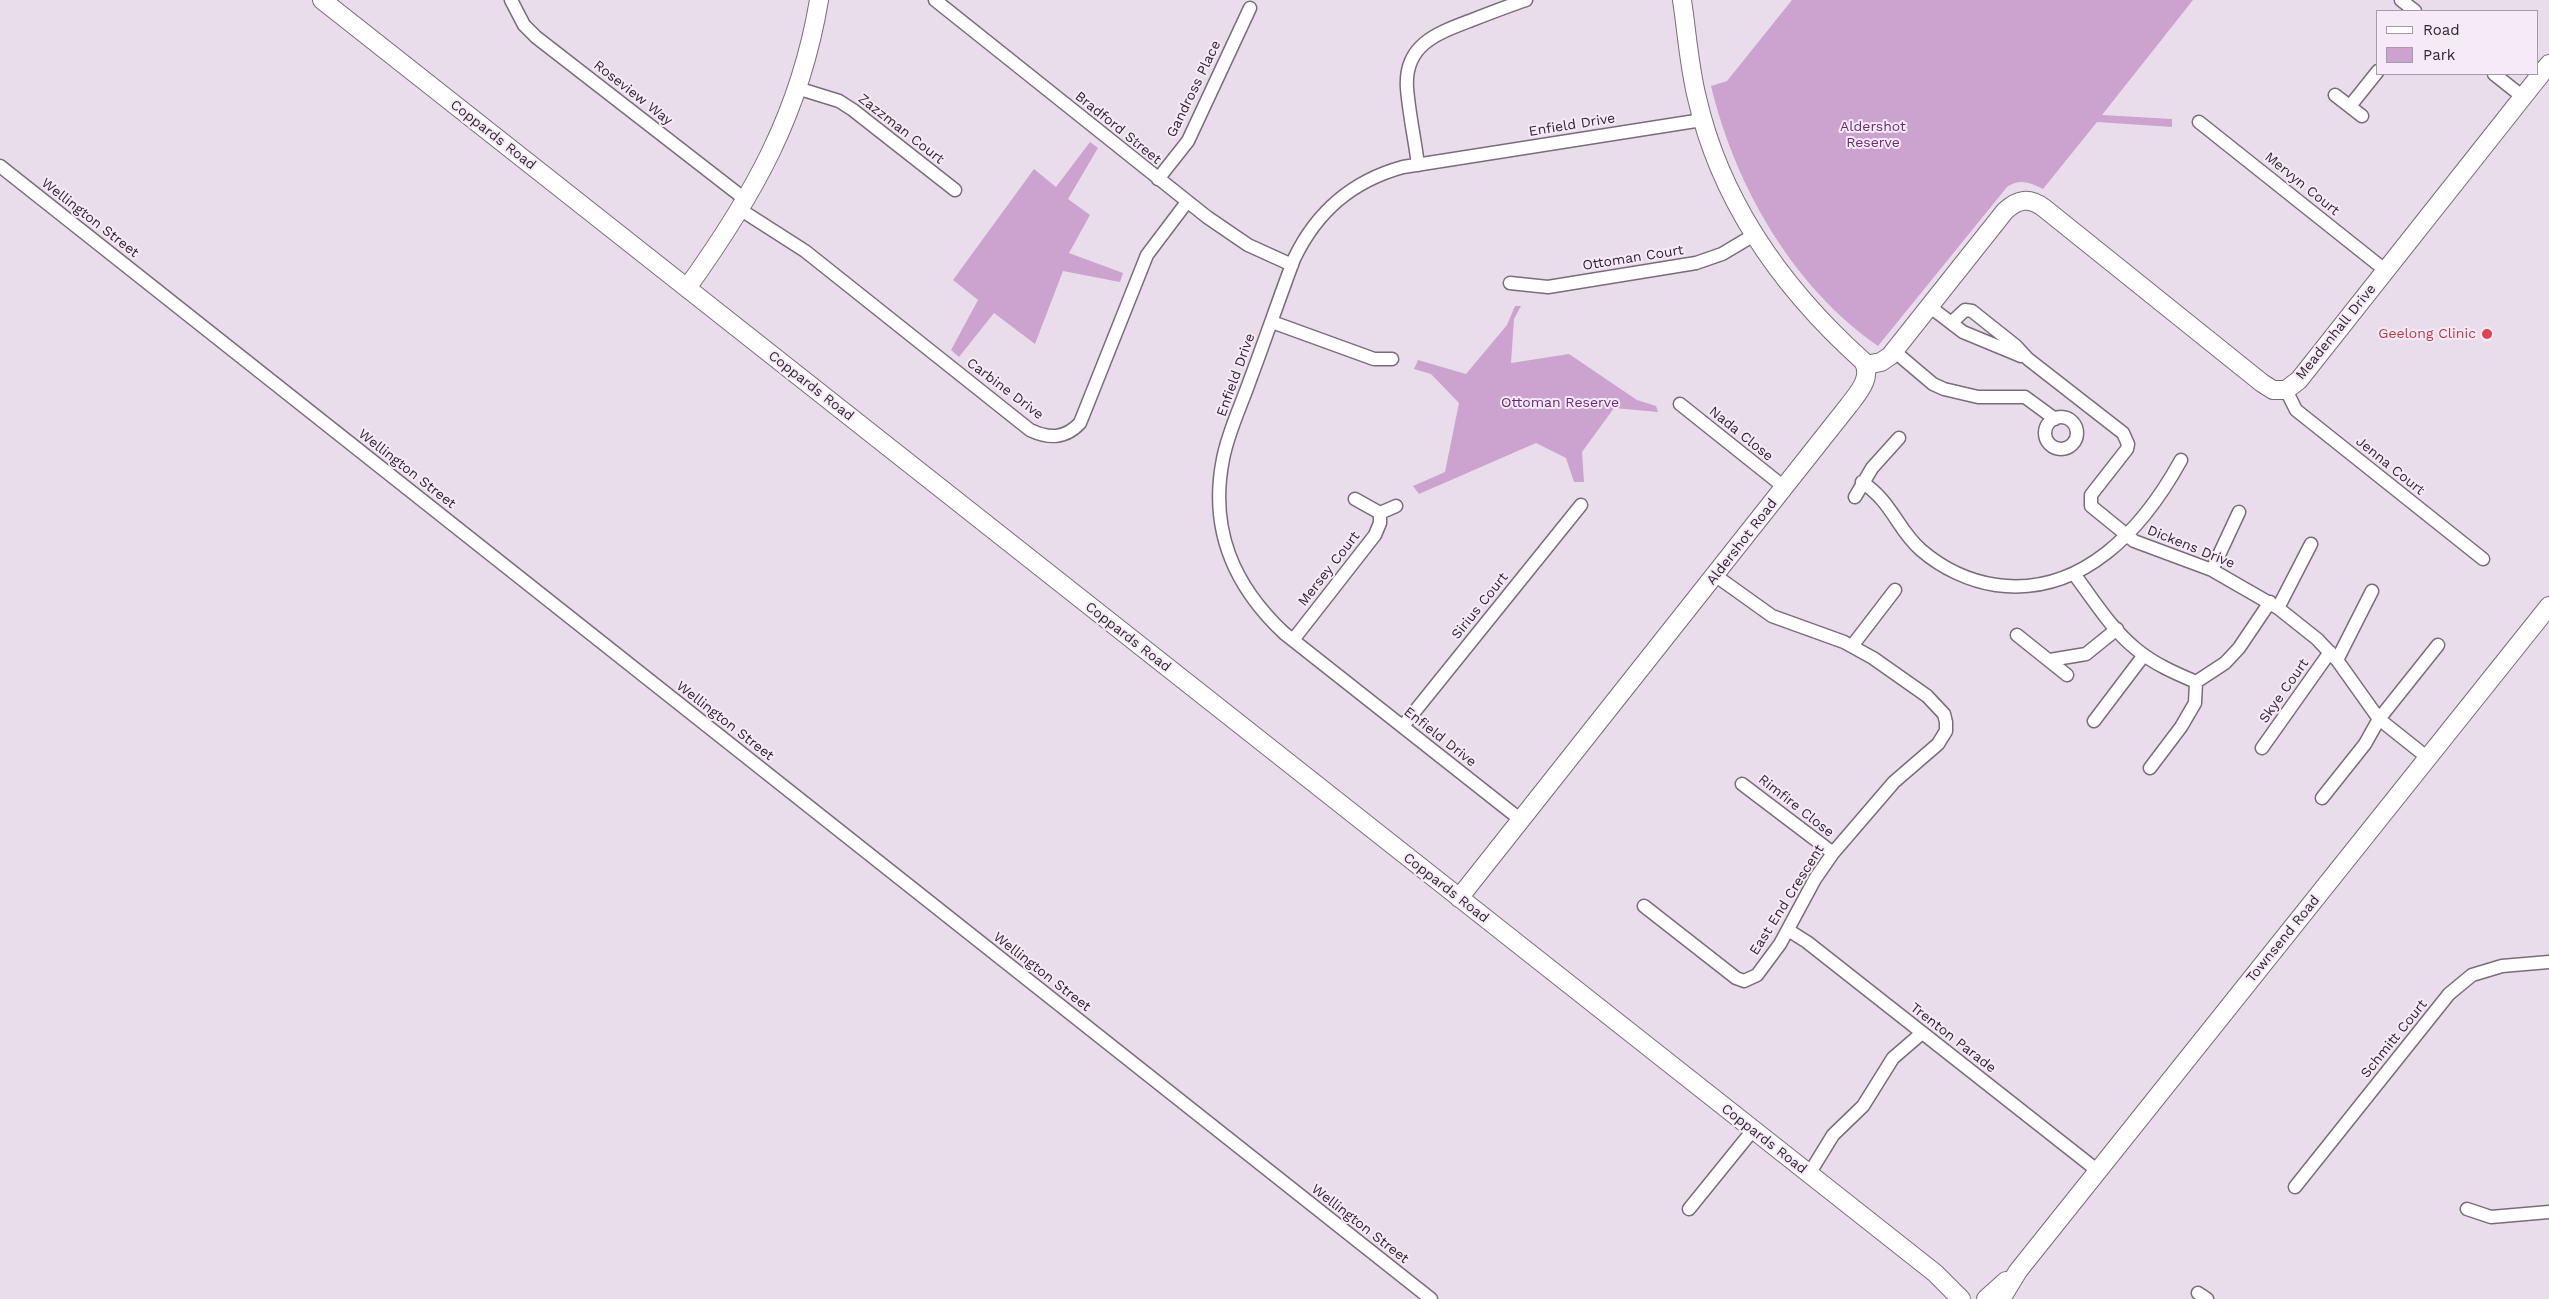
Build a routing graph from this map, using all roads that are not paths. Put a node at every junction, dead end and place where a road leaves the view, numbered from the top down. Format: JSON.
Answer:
{"nodes":[{"id":1,"x":322,"y":0,"type":"edge"},
{"id":2,"x":511,"y":0,"type":"edge"},
{"id":3,"x":819,"y":0,"type":"edge"},
{"id":4,"x":936,"y":0,"type":"edge"},
{"id":5,"x":1526,"y":0,"type":"edge"},
{"id":6,"x":1682,"y":0,"type":"edge"},
{"id":7,"x":2401,"y":0,"type":"edge"},
{"id":8,"x":1250,"y":8,"type":"dead end"},
{"id":9,"x":2415,"y":10,"type":"edge"},
{"id":10,"x":2549,"y":64,"type":"edge"},
{"id":11,"x":2376,"y":74,"type":"edge"},
{"id":12,"x":2495,"y":75,"type":"edge"},
{"id":13,"x":797,"y":88,"type":"junction"},
{"id":14,"x":2335,"y":95,"type":"dead end"},
{"id":15,"x":2523,"y":97,"type":"junction"},
{"id":16,"x":2350,"y":106,"type":"junction"},
{"id":17,"x":2362,"y":116,"type":"dead end"},
{"id":18,"x":1702,"y":120,"type":"junction"},
{"id":19,"x":2199,"y":122,"type":"dead end"},
{"id":20,"x":1418,"y":165,"type":"junction"},
{"id":21,"x":0,"y":166,"type":"edge"},
{"id":22,"x":1158,"y":179,"type":"junction"},
{"id":23,"x":955,"y":190,"type":"dead end"},
{"id":24,"x":1187,"y":202,"type":"junction"},
{"id":25,"x":744,"y":205,"type":"junction"},
{"id":26,"x":1754,"y":235,"type":"junction"},
{"id":27,"x":1292,"y":265,"type":"junction"},
{"id":28,"x":2385,"y":270,"type":"junction"},
{"id":29,"x":1510,"y":283,"type":"dead end"},
{"id":30,"x":687,"y":288,"type":"junction"},
{"id":31,"x":1929,"y":306,"type":"junction"},
{"id":32,"x":1272,"y":322,"type":"junction"},
{"id":33,"x":1950,"y":323,"type":"junction"},
{"id":34,"x":1996,"y":339,"type":"junction"},
{"id":35,"x":1894,"y":351,"type":"junction"},
{"id":36,"x":1392,"y":359,"type":"dead end"},
{"id":37,"x":1866,"y":365,"type":"junction"},
{"id":38,"x":2286,"y":390,"type":"junction"},
{"id":39,"x":1680,"y":404,"type":"dead end"},
{"id":40,"x":2055,"y":418,"type":"dead end"},
{"id":41,"x":1899,"y":438,"type":"dead end"},
{"id":42,"x":2181,"y":460,"type":"dead end"},
{"id":43,"x":1862,"y":482,"type":"junction"},
{"id":44,"x":1784,"y":487,"type":"junction"},
{"id":45,"x":1854,"y":497,"type":"dead end"},
{"id":46,"x":1356,"y":499,"type":"dead end"},
{"id":47,"x":1581,"y":505,"type":"dead end"},
{"id":48,"x":1396,"y":506,"type":"dead end"},
{"id":49,"x":2239,"y":512,"type":"dead end"},
{"id":50,"x":1380,"y":513,"type":"junction"},
{"id":51,"x":2126,"y":536,"type":"junction"},
{"id":52,"x":2311,"y":544,"type":"dead end"},
{"id":53,"x":2483,"y":559,"type":"dead end"},
{"id":54,"x":2212,"y":570,"type":"junction"},
{"id":55,"x":2074,"y":574,"type":"junction"},
{"id":56,"x":1716,"y":576,"type":"junction"},
{"id":57,"x":1895,"y":590,"type":"dead end"},
{"id":58,"x":2372,"y":591,"type":"dead end"},
{"id":59,"x":2274,"y":605,"type":"junction"},
{"id":60,"x":2546,"y":617,"type":"edge"},
{"id":61,"x":2117,"y":628,"type":"junction"},
{"id":62,"x":2017,"y":635,"type":"dead end"},
{"id":63,"x":1293,"y":640,"type":"junction"},
{"id":64,"x":2438,"y":645,"type":"dead end"},
{"id":65,"x":1852,"y":646,"type":"junction"},
{"id":66,"x":2144,"y":655,"type":"junction"},
{"id":67,"x":2334,"y":656,"type":"junction"},
{"id":68,"x":2050,"y":660,"type":"junction"},
{"id":69,"x":2067,"y":675,"type":"dead end"},
{"id":70,"x":2196,"y":682,"type":"junction"},
{"id":71,"x":2379,"y":719,"type":"junction"},
{"id":72,"x":2094,"y":721,"type":"dead end"},
{"id":73,"x":1403,"y":726,"type":"junction"},
{"id":74,"x":2262,"y":748,"type":"dead end"},
{"id":75,"x":2428,"y":758,"type":"junction"},
{"id":76,"x":2150,"y":768,"type":"dead end"},
{"id":77,"x":1742,"y":784,"type":"dead end"},
{"id":78,"x":2322,"y":798,"type":"dead end"},
{"id":79,"x":1521,"y":820,"type":"junction"},
{"id":80,"x":1833,"y":853,"type":"junction"},
{"id":81,"x":1460,"y":898,"type":"junction"},
{"id":82,"x":1644,"y":906,"type":"dead end"},
{"id":83,"x":1788,"y":930,"type":"junction"},
{"id":84,"x":2549,"y":962,"type":"edge"},
{"id":85,"x":1922,"y":1033,"type":"junction"},
{"id":86,"x":1753,"y":1130,"type":"junction"},
{"id":87,"x":2098,"y":1171,"type":"junction"},
{"id":88,"x":1809,"y":1174,"type":"junction"},
{"id":89,"x":2295,"y":1187,"type":"dead end"},
{"id":90,"x":1689,"y":1208,"type":"dead end"},
{"id":91,"x":2467,"y":1208,"type":"dead end"},
{"id":92,"x":2549,"y":1212,"type":"edge"},
{"id":93,"x":2018,"y":1271,"type":"junction"},
{"id":94,"x":1935,"y":1273,"type":"junction"},
{"id":95,"x":1431,"y":1299,"type":"edge"},
{"id":96,"x":1961,"y":1299,"type":"edge"},
{"id":97,"x":1977,"y":1299,"type":"edge"},
{"id":98,"x":1986,"y":1299,"type":"edge"},
{"id":99,"x":2001,"y":1299,"type":"edge"}],
"edges":[{"from":1,"to":30,"type":"street","name":"Coppards Road"},
{"from":2,"to":25,"type":"street","name":"Roseview Way"},
{"from":3,"to":13,"type":"street"},
{"from":4,"to":22,"type":"street","name":"Bradford Street"},
{"from":5,"to":20,"type":"street"},
{"from":6,"to":18,"type":"street"},
{"from":7,"to":9,"type":"street"},
{"from":8,"to":22,"type":"street","name":"Gandross Place"},
{"from":10,"to":15,"type":"street","name":"Meadenhall Drive"},
{"from":11,"to":16,"type":"street"},
{"from":12,"to":15,"type":"street"},
{"from":13,"to":23,"type":"street","name":"Zazzman Court"},
{"from":13,"to":25,"type":"street"},
{"from":14,"to":16,"type":"street"},
{"from":15,"to":28,"type":"street","name":"Meadenhall Drive"},
{"from":16,"to":17,"type":"street"},
{"from":18,"to":20,"type":"street","name":"Enfield Drive"},
{"from":18,"to":26,"type":"street"},
{"from":19,"to":28,"type":"street","name":"Mervyn Court"},
{"from":20,"to":27,"type":"street","name":"Enfield Drive"},
{"from":21,"to":95,"type":"street","name":"Wellington Street"},
{"from":22,"to":24,"type":"street","name":"Bradford Street"},
{"from":24,"to":25,"type":"street","name":"Carbine Drive"},
{"from":24,"to":27,"type":"street","name":"Bradford Street"},
{"from":25,"to":30,"type":"street"},
{"from":26,"to":29,"type":"street","name":"Ottoman Court"},
{"from":26,"to":37,"type":"street"},
{"from":27,"to":32,"type":"street","name":"Enfield Drive"},
{"from":28,"to":38,"type":"street","name":"Meadenhall Drive"},
{"from":30,"to":81,"type":"street","name":"Coppards Road"},
{"from":31,"to":33,"type":"street","name":"Dickens Drive"},
{"from":31,"to":35,"type":"street"},
{"from":31,"to":38,"type":"street","name":"Meadenhall Drive"},
{"from":32,"to":36,"type":"street"},
{"from":32,"to":63,"type":"street","name":"Enfield Drive"},
{"from":33,"to":34,"type":"street","name":"Dickens Drive"},
{"from":33,"to":34,"type":"street","name":"Dickens Drive"},
{"from":34,"to":51,"type":"street","name":"Dickens Drive"},
{"from":35,"to":37,"type":"street"},
{"from":35,"to":40,"type":"street"},
{"from":37,"to":44,"type":"street","name":"Aldershot Road"},
{"from":38,"to":53,"type":"street","name":"Jenna Court"},
{"from":39,"to":44,"type":"street","name":"Nada Close"},
{"from":41,"to":43,"type":"street"},
{"from":42,"to":51,"type":"street"},
{"from":43,"to":45,"type":"street"},
{"from":43,"to":55,"type":"street"},
{"from":44,"to":56,"type":"street","name":"Aldershot Road"},
{"from":46,"to":50,"type":"street"},
{"from":47,"to":73,"type":"street","name":"Sirius Court"},
{"from":48,"to":50,"type":"street"},
{"from":49,"to":54,"type":"street"},
{"from":50,"to":63,"type":"street","name":"Mersey Court"},
{"from":51,"to":54,"type":"street","name":"Dickens Drive"},
{"from":51,"to":55,"type":"street"},
{"from":52,"to":59,"type":"street"},
{"from":54,"to":59,"type":"street","name":"Dickens Drive"},
{"from":55,"to":61,"type":"street"},
{"from":56,"to":65,"type":"street","name":"East End Crescent"},
{"from":56,"to":79,"type":"street","name":"Aldershot Road"},
{"from":57,"to":65,"type":"street"},
{"from":58,"to":67,"type":"street","name":"Skye Court"},
{"from":59,"to":67,"type":"street","name":"Dickens Drive"},
{"from":59,"to":70,"type":"street"},
{"from":60,"to":75,"type":"street","name":"Townsend Road"},
{"from":61,"to":66,"type":"street"},
{"from":61,"to":68,"type":"street"},
{"from":62,"to":68,"type":"street"},
{"from":63,"to":73,"type":"street","name":"Enfield Drive"},
{"from":64,"to":71,"type":"street"},
{"from":65,"to":80,"type":"street","name":"East End Crescent"},
{"from":66,"to":70,"type":"street"},
{"from":66,"to":72,"type":"street"},
{"from":67,"to":71,"type":"street","name":"Dickens Drive"},
{"from":67,"to":74,"type":"street","name":"Skye Court"},
{"from":68,"to":69,"type":"street"},
{"from":70,"to":76,"type":"street"},
{"from":71,"to":75,"type":"street","name":"Dickens Drive"},
{"from":71,"to":78,"type":"street"},
{"from":73,"to":79,"type":"street","name":"Enfield Drive"},
{"from":75,"to":87,"type":"street","name":"Townsend Road"},
{"from":77,"to":80,"type":"street","name":"Rimfire Close"},
{"from":79,"to":81,"type":"street","name":"Aldershot Road"},
{"from":80,"to":83,"type":"street","name":"East End Crescent"},
{"from":81,"to":86,"type":"street","name":"Coppards Road"},
{"from":82,"to":83,"type":"street","name":"East End Crescent"},
{"from":83,"to":85,"type":"street","name":"Trenton Parade"},
{"from":84,"to":89,"type":"street","name":"Schmitt Court"},
{"from":85,"to":87,"type":"street","name":"Trenton Parade"},
{"from":85,"to":88,"type":"street"},
{"from":86,"to":88,"type":"street","name":"Coppards Road"},
{"from":86,"to":90,"type":"street"},
{"from":87,"to":93,"type":"street","name":"Townsend Road"},
{"from":88,"to":94,"type":"street","name":"Coppards Road"},
{"from":91,"to":92,"type":"street"},
{"from":93,"to":98,"type":"street","name":"Townsend Road"},
{"from":93,"to":99,"type":"street","name":"Townsend Road"},
{"from":94,"to":96,"type":"street","name":"Coppards Road"},
{"from":94,"to":97,"type":"street","name":"Coppards Road"}]}
